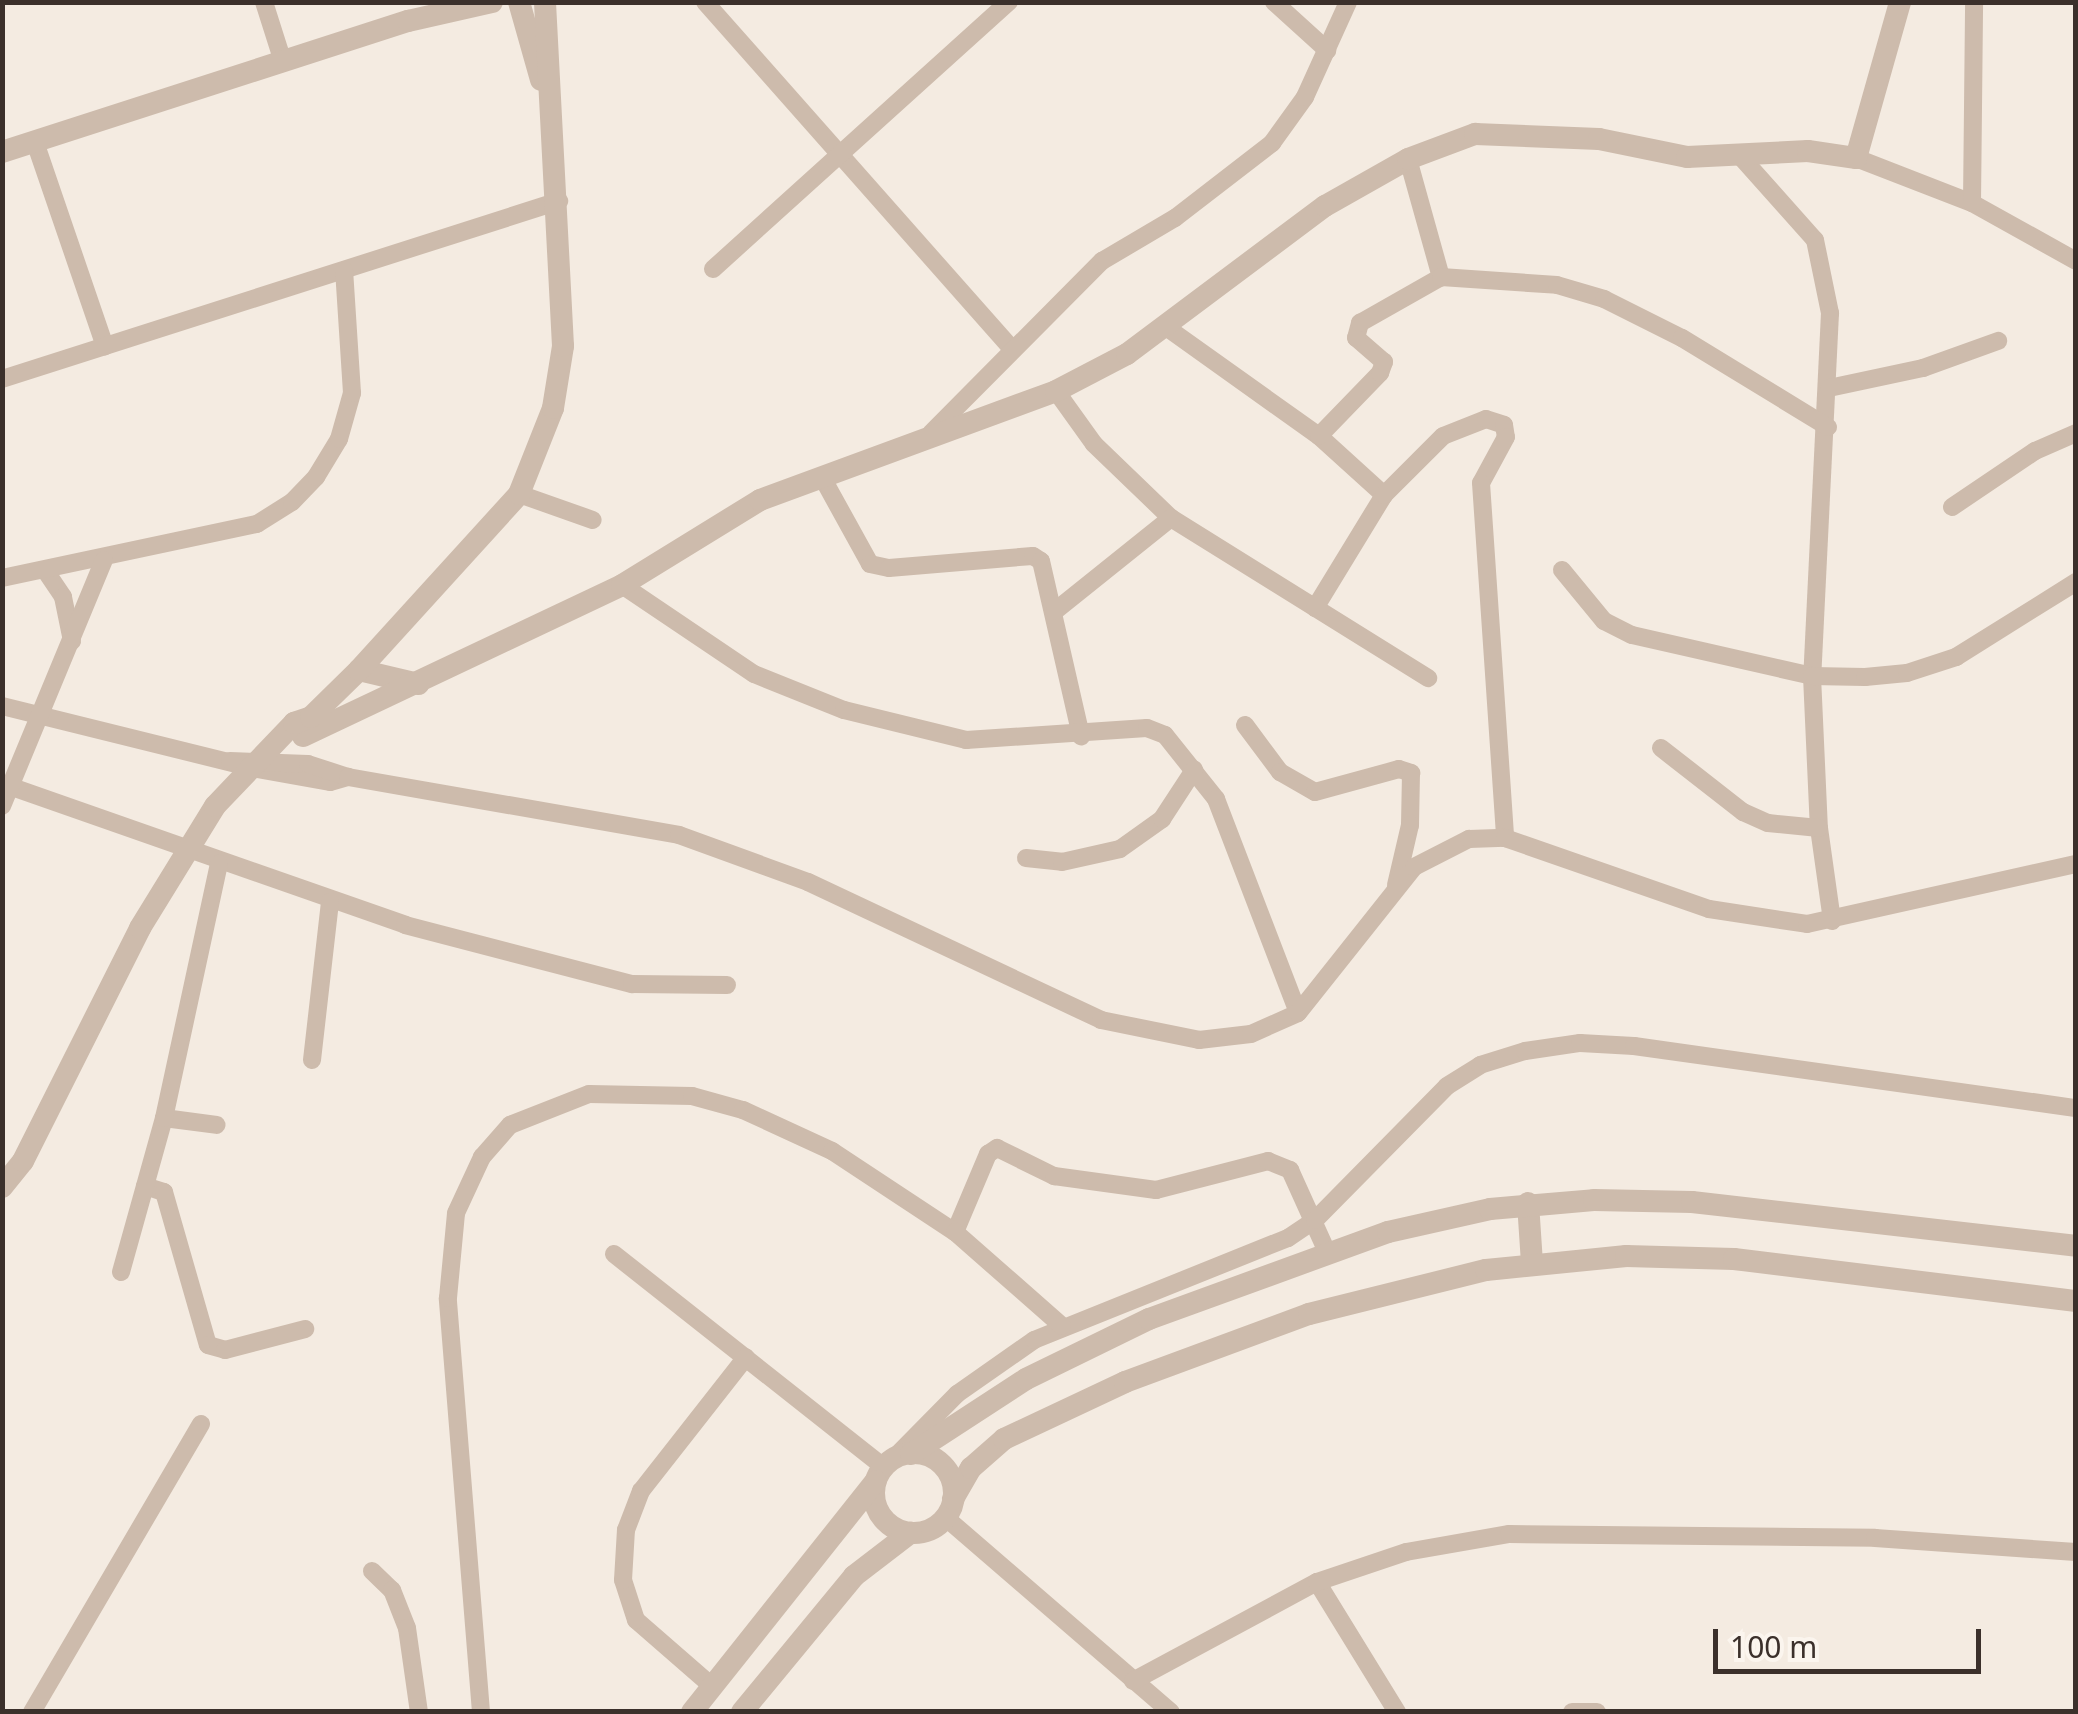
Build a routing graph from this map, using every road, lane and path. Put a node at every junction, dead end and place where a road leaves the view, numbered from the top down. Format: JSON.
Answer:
{"nodes":[{"id":1,"x":264,"y":2,"type":"edge"},
{"id":2,"x":442,"y":2,"type":"edge"},
{"id":3,"x":492,"y":2,"type":"edge"},
{"id":4,"x":519,"y":2,"type":"edge"},
{"id":5,"x":545,"y":2,"type":"edge"},
{"id":6,"x":705,"y":2,"type":"edge"},
{"id":7,"x":1009,"y":2,"type":"edge"},
{"id":8,"x":1274,"y":2,"type":"edge"},
{"id":9,"x":1348,"y":2,"type":"edge"},
{"id":10,"x":1900,"y":2,"type":"edge"},
{"id":11,"x":1974,"y":2,"type":"edge"},
{"id":12,"x":408,"y":21,"type":"junction"},
{"id":13,"x":1327,"y":50,"type":"junction"},
{"id":14,"x":283,"y":62,"type":"junction"},
{"id":15,"x":548,"y":102,"type":"junction"},
{"id":16,"x":35,"y":142,"type":"junction"},
{"id":17,"x":2,"y":152,"type":"edge"},
{"id":18,"x":842,"y":156,"type":"junction"},
{"id":19,"x":1741,"y":158,"type":"junction"},
{"id":20,"x":1856,"y":158,"type":"junction"},
{"id":21,"x":1408,"y":159,"type":"junction"},
{"id":22,"x":560,"y":201,"type":"junction"},
{"id":23,"x":1972,"y":203,"type":"junction"},
{"id":24,"x":2076,"y":261,"type":"edge"},
{"id":25,"x":713,"y":269,"type":"dead end"},
{"id":26,"x":344,"y":270,"type":"junction"},
{"id":27,"x":1441,"y":277,"type":"junction"},
{"id":28,"x":1166,"y":327,"type":"junction"},
{"id":29,"x":1998,"y":341,"type":"dead end"},
{"id":30,"x":105,"y":346,"type":"junction"},
{"id":31,"x":1010,"y":347,"type":"junction"},
{"id":32,"x":2,"y":379,"type":"edge"},
{"id":33,"x":1829,"y":388,"type":"junction"},
{"id":34,"x":1056,"y":390,"type":"junction"},
{"id":35,"x":1828,"y":426,"type":"junction"},
{"id":36,"x":931,"y":432,"type":"junction"},
{"id":37,"x":2076,"y":433,"type":"edge"},
{"id":38,"x":1319,"y":436,"type":"junction"},
{"id":39,"x":822,"y":477,"type":"junction"},
{"id":40,"x":519,"y":494,"type":"junction"},
{"id":41,"x":1384,"y":495,"type":"junction"},
{"id":42,"x":1952,"y":508,"type":"dead end"},
{"id":43,"x":1171,"y":518,"type":"junction"},
{"id":44,"x":593,"y":520,"type":"dead end"},
{"id":45,"x":104,"y":560,"type":"junction"},
{"id":46,"x":1562,"y":570,"type":"dead end"},
{"id":47,"x":47,"y":573,"type":"junction"},
{"id":48,"x":2,"y":578,"type":"edge"},
{"id":49,"x":2076,"y":582,"type":"edge"},
{"id":50,"x":622,"y":585,"type":"junction"},
{"id":51,"x":1315,"y":608,"type":"junction"},
{"id":52,"x":1055,"y":611,"type":"junction"},
{"id":53,"x":73,"y":644,"type":"junction"},
{"id":54,"x":354,"y":675,"type":"junction"},
{"id":55,"x":1812,"y":676,"type":"junction"},
{"id":56,"x":1428,"y":678,"type":"dead end"},
{"id":57,"x":418,"y":684,"type":"junction"},
{"id":58,"x":380,"y":702,"type":"junction"},
{"id":59,"x":2,"y":706,"type":"edge"},
{"id":60,"x":42,"y":718,"type":"junction"},
{"id":61,"x":1246,"y":725,"type":"dead end"},
{"id":62,"x":307,"y":726,"type":"junction"},
{"id":63,"x":1082,"y":736,"type":"junction"},
{"id":64,"x":1661,"y":748,"type":"dead end"},
{"id":65,"x":257,"y":764,"type":"junction"},
{"id":66,"x":1194,"y":770,"type":"junction"},
{"id":67,"x":12,"y":786,"type":"junction"},
{"id":68,"x":2,"y":806,"type":"edge"},
{"id":69,"x":1819,"y":828,"type":"junction"},
{"id":70,"x":1505,"y":838,"type":"junction"},
{"id":71,"x":184,"y":851,"type":"junction"},
{"id":72,"x":1026,"y":858,"type":"dead end"},
{"id":73,"x":219,"y":864,"type":"junction"},
{"id":74,"x":2076,"y":864,"type":"edge"},
{"id":75,"x":1396,"y":886,"type":"junction"},
{"id":76,"x":330,"y":902,"type":"junction"},
{"id":77,"x":1832,"y":920,"type":"junction"},
{"id":78,"x":727,"y":985,"type":"dead end"},
{"id":79,"x":1298,"y":1013,"type":"junction"},
{"id":80,"x":312,"y":1060,"type":"dead end"},
{"id":81,"x":2076,"y":1108,"type":"edge"},
{"id":82,"x":164,"y":1118,"type":"junction"},
{"id":83,"x":217,"y":1126,"type":"dead end"},
{"id":84,"x":2,"y":1186,"type":"edge"},
{"id":85,"x":145,"y":1186,"type":"junction"},
{"id":86,"x":1528,"y":1204,"type":"junction"},
{"id":87,"x":1314,"y":1220,"type":"junction"},
{"id":88,"x":955,"y":1232,"type":"junction"},
{"id":89,"x":2076,"y":1246,"type":"edge"},
{"id":90,"x":1327,"y":1252,"type":"junction"},
{"id":91,"x":614,"y":1254,"type":"dead end"},
{"id":92,"x":1532,"y":1263,"type":"junction"},
{"id":93,"x":122,"y":1272,"type":"dead end"},
{"id":94,"x":2074,"y":1301,"type":"edge"},
{"id":95,"x":1062,"y":1326,"type":"junction"},
{"id":96,"x":305,"y":1328,"type":"dead end"},
{"id":97,"x":746,"y":1358,"type":"junction"},
{"id":98,"x":201,"y":1424,"type":"dead end"},
{"id":99,"x":891,"y":1466,"type":"junction"},
{"id":100,"x":950,"y":1508,"type":"junction"},
{"id":101,"x":910,"y":1533,"type":"junction"},
{"id":102,"x":2076,"y":1552,"type":"edge"},
{"id":103,"x":372,"y":1571,"type":"dead end"},
{"id":104,"x":1317,"y":1582,"type":"junction"},
{"id":105,"x":1133,"y":1681,"type":"junction"},
{"id":106,"x":712,"y":1688,"type":"junction"},
{"id":107,"x":32,"y":1712,"type":"edge"},
{"id":108,"x":420,"y":1712,"type":"edge"},
{"id":109,"x":481,"y":1712,"type":"edge"},
{"id":110,"x":692,"y":1712,"type":"edge"},
{"id":111,"x":742,"y":1712,"type":"edge"},
{"id":112,"x":1171,"y":1712,"type":"edge"},
{"id":113,"x":1397,"y":1712,"type":"edge"},
{"id":114,"x":1572,"y":1712,"type":"edge"},
{"id":115,"x":1596,"y":1712,"type":"edge"}],
"edges":[{"from":1,"to":14,"type":"street"},
{"from":2,"to":12,"type":"street"},
{"from":3,"to":12,"type":"street"},
{"from":4,"to":15,"type":"street"},
{"from":5,"to":15,"type":"street"},
{"from":6,"to":18,"type":"street"},
{"from":7,"to":18,"type":"street"},
{"from":8,"to":13,"type":"street"},
{"from":9,"to":13,"type":"street"},
{"from":10,"to":20,"type":"street"},
{"from":11,"to":23,"type":"street"},
{"from":12,"to":14,"type":"street"},
{"from":13,"to":31,"type":"street"},
{"from":14,"to":16,"type":"street"},
{"from":15,"to":22,"type":"street"},
{"from":16,"to":17,"type":"street"},
{"from":16,"to":30,"type":"street"},
{"from":18,"to":25,"type":"street"},
{"from":18,"to":31,"type":"street"},
{"from":19,"to":20,"type":"street"},
{"from":19,"to":21,"type":"street"},
{"from":19,"to":33,"type":"street"},
{"from":20,"to":23,"type":"street"},
{"from":21,"to":27,"type":"street"},
{"from":21,"to":28,"type":"street"},
{"from":22,"to":26,"type":"street"},
{"from":22,"to":40,"type":"street"},
{"from":23,"to":24,"type":"street"},
{"from":26,"to":30,"type":"street"},
{"from":26,"to":45,"type":"street"},
{"from":27,"to":35,"type":"street"},
{"from":27,"to":38,"type":"street"},
{"from":28,"to":34,"type":"street"},
{"from":28,"to":38,"type":"street"},
{"from":29,"to":33,"type":"street"},
{"from":30,"to":32,"type":"street"},
{"from":31,"to":36,"type":"street"},
{"from":33,"to":35,"type":"street"},
{"from":34,"to":36,"type":"street"},
{"from":34,"to":43,"type":"street"},
{"from":35,"to":55,"type":"street"},
{"from":36,"to":39,"type":"street"},
{"from":37,"to":42,"type":"street"},
{"from":38,"to":41,"type":"street"},
{"from":39,"to":50,"type":"street"},
{"from":39,"to":52,"type":"street"},
{"from":40,"to":44,"type":"street"},
{"from":40,"to":54,"type":"street"},
{"from":41,"to":51,"type":"street"},
{"from":41,"to":70,"type":"street"},
{"from":43,"to":51,"type":"street"},
{"from":43,"to":52,"type":"street"},
{"from":45,"to":47,"type":"street"},
{"from":45,"to":53,"type":"street"},
{"from":46,"to":55,"type":"street"},
{"from":47,"to":48,"type":"street"},
{"from":47,"to":53,"type":"street"},
{"from":49,"to":55,"type":"street"},
{"from":50,"to":57,"type":"street"},
{"from":50,"to":63,"type":"street"},
{"from":51,"to":56,"type":"street"},
{"from":52,"to":63,"type":"street"},
{"from":53,"to":60,"type":"street"},
{"from":54,"to":57,"type":"street"},
{"from":54,"to":58,"type":"street"},
{"from":54,"to":62,"type":"street"},
{"from":55,"to":69,"type":"street"},
{"from":57,"to":58,"type":"street"},
{"from":58,"to":62,"type":"street"},
{"from":59,"to":60,"type":"street"},
{"from":60,"to":65,"type":"street"},
{"from":60,"to":67,"type":"street"},
{"from":61,"to":75,"type":"street"},
{"from":62,"to":65,"type":"street"},
{"from":63,"to":66,"type":"street"},
{"from":64,"to":69,"type":"street"},
{"from":65,"to":71,"type":"street"},
{"from":65,"to":79,"type":"street"},
{"from":66,"to":72,"type":"street"},
{"from":66,"to":79,"type":"street"},
{"from":67,"to":68,"type":"street"},
{"from":67,"to":71,"type":"street"},
{"from":69,"to":77,"type":"street"},
{"from":70,"to":75,"type":"street"},
{"from":70,"to":77,"type":"street"},
{"from":71,"to":73,"type":"street"},
{"from":71,"to":84,"type":"street"},
{"from":73,"to":76,"type":"street"},
{"from":73,"to":82,"type":"street"},
{"from":74,"to":77,"type":"street"},
{"from":75,"to":79,"type":"street"},
{"from":76,"to":78,"type":"street"},
{"from":76,"to":80,"type":"street"},
{"from":81,"to":87,"type":"street"},
{"from":82,"to":83,"type":"street"},
{"from":82,"to":85,"type":"street"},
{"from":85,"to":93,"type":"street"},
{"from":85,"to":96,"type":"street"},
{"from":86,"to":89,"type":"street"},
{"from":86,"to":90,"type":"street"},
{"from":86,"to":92,"type":"street"},
{"from":87,"to":88,"type":"street"},
{"from":87,"to":90,"type":"street"},
{"from":87,"to":95,"type":"street"},
{"from":88,"to":95,"type":"street"},
{"from":88,"to":109,"type":"street"},
{"from":90,"to":99,"type":"street"},
{"from":91,"to":97,"type":"street"},
{"from":92,"to":94,"type":"street"},
{"from":92,"to":100,"type":"street"},
{"from":95,"to":99,"type":"street"},
{"from":97,"to":99,"type":"street"},
{"from":97,"to":106,"type":"street"},
{"from":98,"to":107,"type":"street"},
{"from":99,"to":100,"type":"street"},
{"from":99,"to":101,"type":"street"},
{"from":99,"to":106,"type":"street"},
{"from":100,"to":101,"type":"street"},
{"from":100,"to":105,"type":"street"},
{"from":101,"to":111,"type":"street"},
{"from":102,"to":104,"type":"street"},
{"from":103,"to":108,"type":"street"},
{"from":104,"to":105,"type":"street"},
{"from":104,"to":113,"type":"street"},
{"from":105,"to":112,"type":"street"},
{"from":106,"to":110,"type":"street"},
{"from":114,"to":115,"type":"street"}]}
